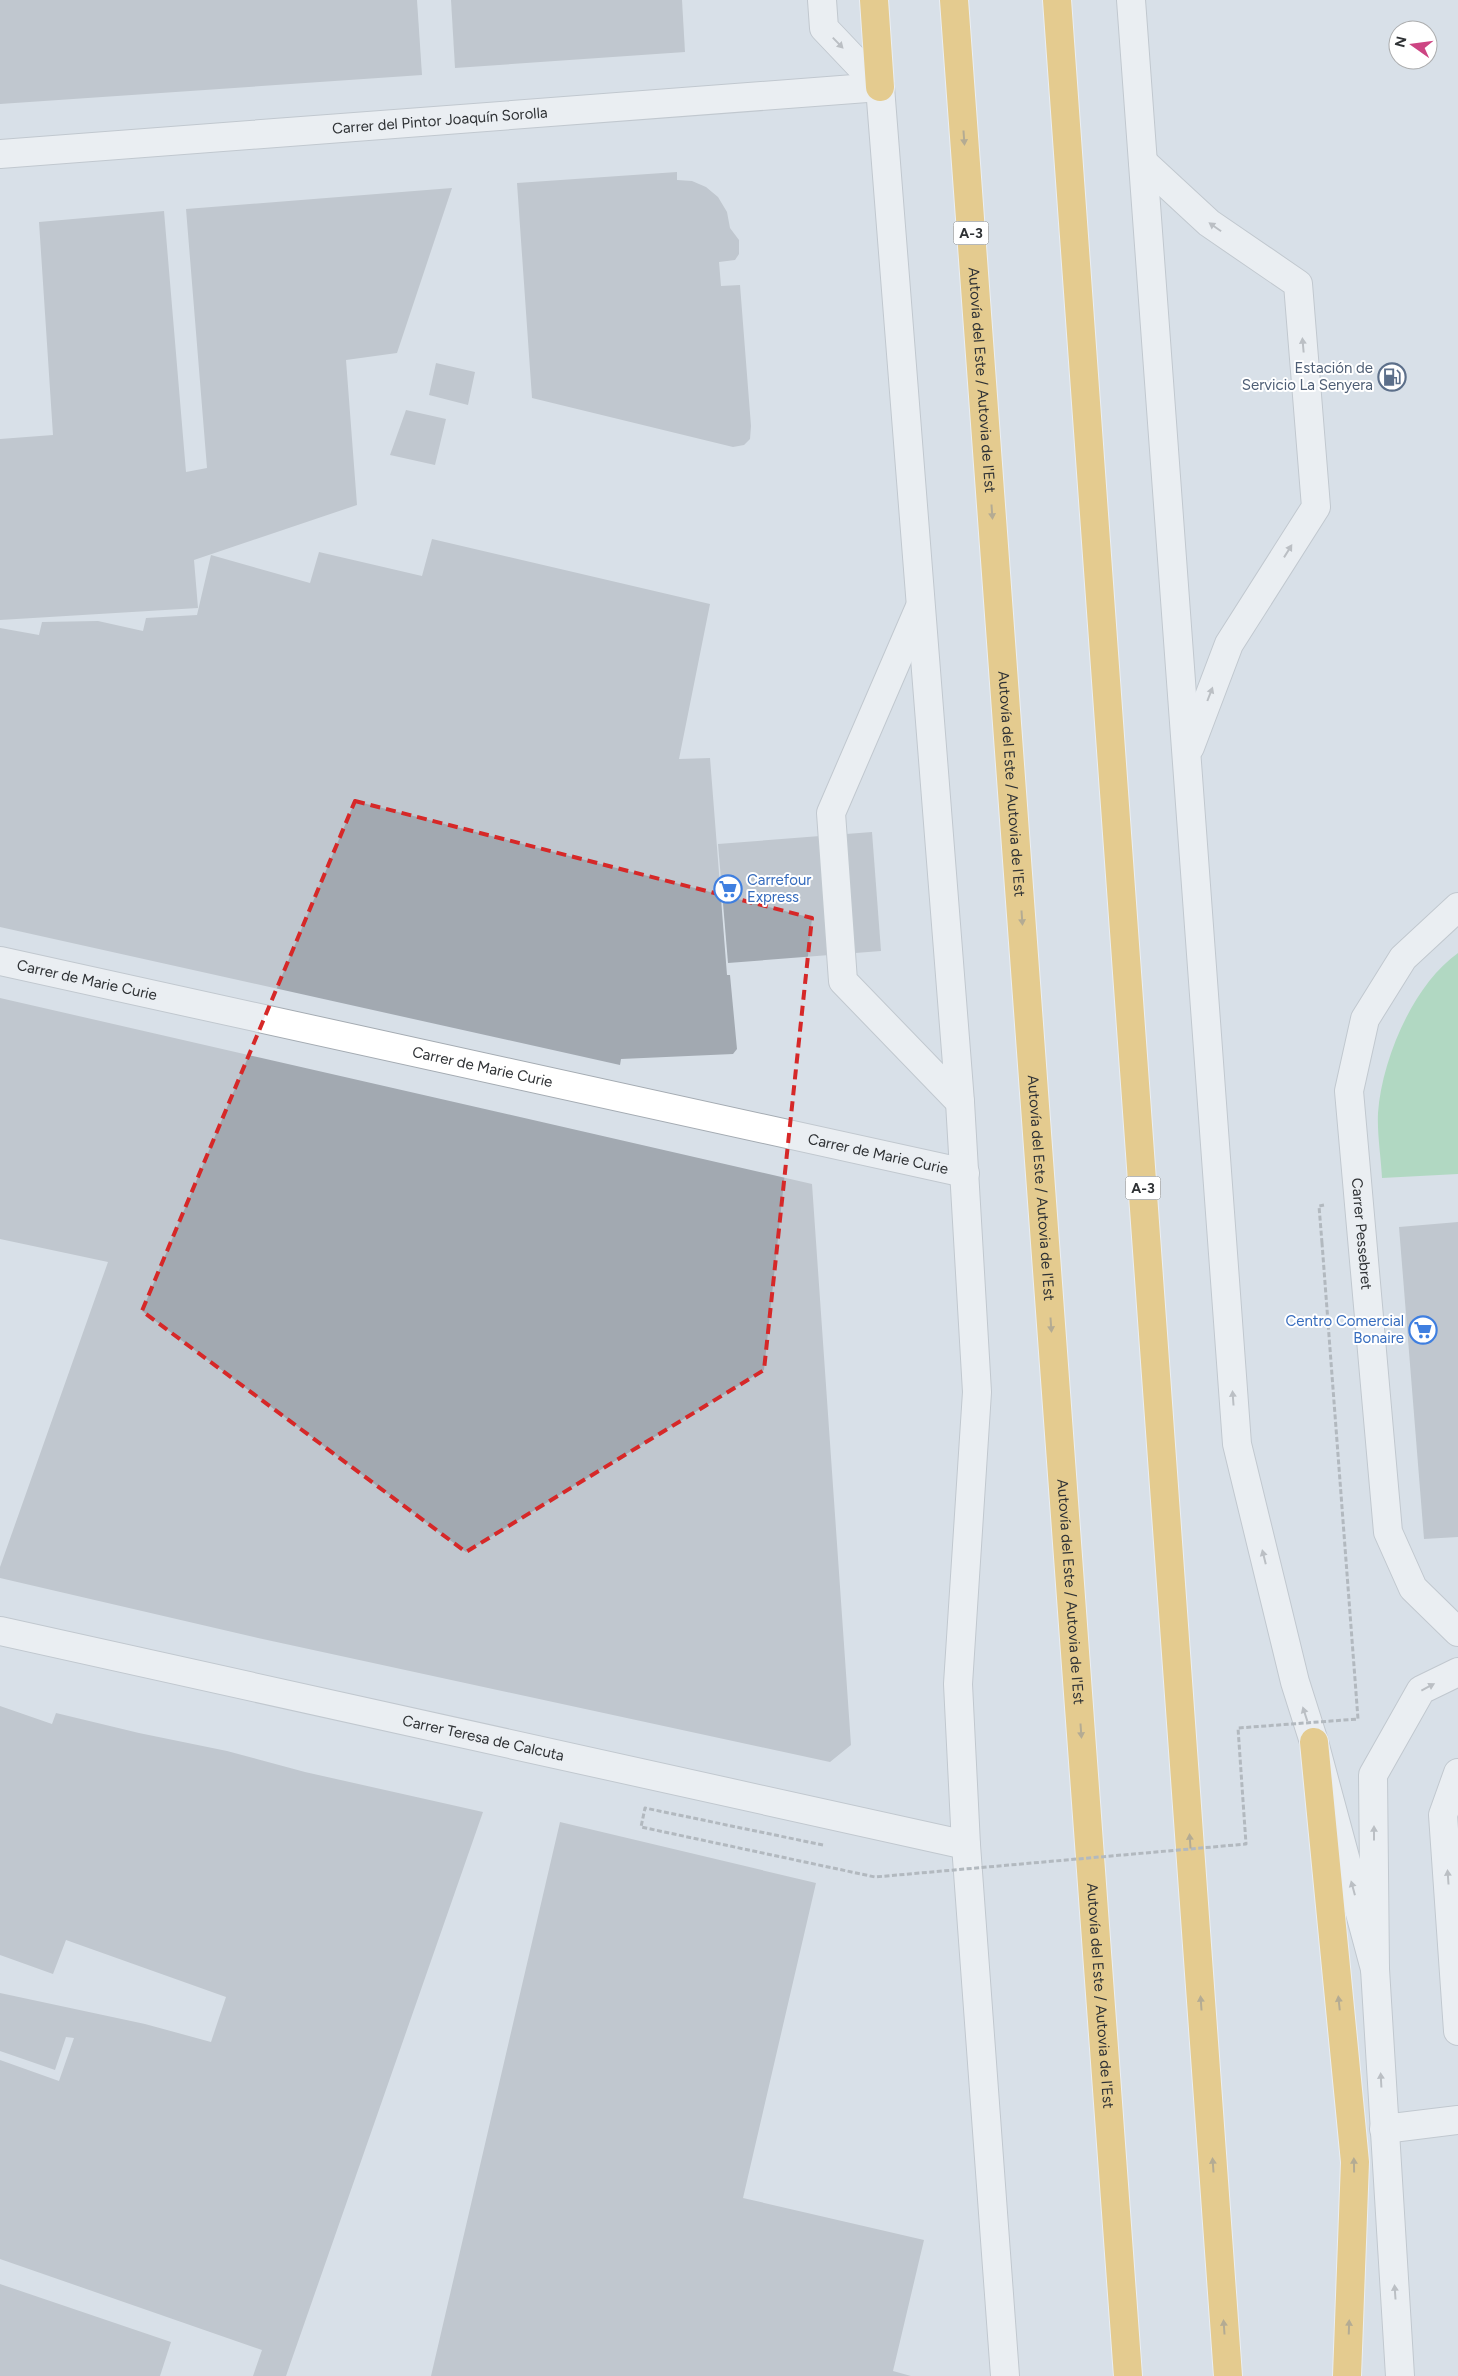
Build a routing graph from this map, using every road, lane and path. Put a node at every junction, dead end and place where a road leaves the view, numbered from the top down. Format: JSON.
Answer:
{"nodes":[{"id":1,"x":822,"y":0,"type":"edge"},
{"id":2,"x":874,"y":0,"type":"edge"},
{"id":3,"x":940,"y":0,"type":"edge"},
{"id":4,"x":954,"y":0,"type":"edge"},
{"id":5,"x":1057,"y":0,"type":"edge"},
{"id":6,"x":1131,"y":0,"type":"edge"},
{"id":7,"x":880,"y":87,"type":"junction"},
{"id":8,"x":960,"y":89,"type":"junction"},
{"id":9,"x":0,"y":154,"type":"edge"},
{"id":10,"x":1143,"y":162,"type":"junction"},
{"id":11,"x":921,"y":605,"type":"junction"},
{"id":12,"x":1186,"y":755,"type":"junction"},
{"id":13,"x":1458,"y":907,"type":"edge"},
{"id":14,"x":0,"y":961,"type":"edge"},
{"id":15,"x":960,"y":1102,"type":"junction"},
{"id":16,"x":965,"y":1173,"type":"junction"},
{"id":17,"x":1322,"y":1243,"type":"dead end"},
{"id":18,"x":0,"y":1632,"type":"edge"},
{"id":19,"x":1458,"y":1632,"type":"edge"},
{"id":20,"x":1458,"y":1672,"type":"edge"},
{"id":21,"x":1314,"y":1742,"type":"junction"},
{"id":22,"x":1458,"y":1773,"type":"edge"},
{"id":23,"x":966,"y":1845,"type":"junction"},
{"id":24,"x":823,"y":1846,"type":"dead end"},
{"id":25,"x":1375,"y":1969,"type":"junction"},
{"id":26,"x":1458,"y":2030,"type":"edge"},
{"id":27,"x":1458,"y":2120,"type":"edge"},
{"id":28,"x":1384,"y":2129,"type":"junction"},
{"id":29,"x":1005,"y":2376,"type":"edge"},
{"id":30,"x":1128,"y":2376,"type":"edge"},
{"id":31,"x":1228,"y":2376,"type":"edge"},
{"id":32,"x":1347,"y":2376,"type":"edge"},
{"id":33,"x":1400,"y":2376,"type":"edge"}],
"edges":[{"from":1,"to":7,"type":"street","one_way":true},
{"from":2,"to":7,"type":"highway"},
{"from":3,"to":8,"type":"highway"},
{"from":4,"to":8,"type":"highway","name":"Autovía del Este / Autovia de l'Est","number":"A-3"},
{"from":31,"to":5,"type":"highway","number":"A-3","one_way":true},
{"from":6,"to":10,"type":"street"},
{"from":7,"to":9,"type":"street","name":"Carrer del Pintor Joaquín Sorolla"},
{"from":7,"to":11,"type":"street"},
{"from":8,"to":30,"type":"highway","name":"Autovía del Este / Autovia de l'Est","number":"A-3","one_way":true},
{"from":10,"to":12,"type":"street"},
{"from":12,"to":10,"type":"street","one_way":true},
{"from":11,"to":15,"type":"street"},
{"from":11,"to":15,"type":"street"},
{"from":21,"to":12,"type":"street","one_way":true},
{"from":13,"to":19,"type":"street","name":"Carrer Pessebret"},
{"from":14,"to":16,"type":"street","name":"Carrer de Marie Curie"},
{"from":15,"to":16,"type":"street"},
{"from":16,"to":23,"type":"street"},
{"from":17,"to":24,"type":"path","bridge":true},
{"from":18,"to":23,"type":"street","name":"Carrer Teresa de Calcuta"},
{"from":25,"to":20,"type":"street","one_way":true},
{"from":25,"to":21,"type":"street","one_way":true},
{"from":32,"to":21,"type":"highway","one_way":true},
{"from":26,"to":22,"type":"street","one_way":true},
{"from":23,"to":29,"type":"street"},
{"from":28,"to":25,"type":"street","one_way":true},
{"from":27,"to":28,"type":"street"},
{"from":33,"to":28,"type":"street","one_way":true}]}
